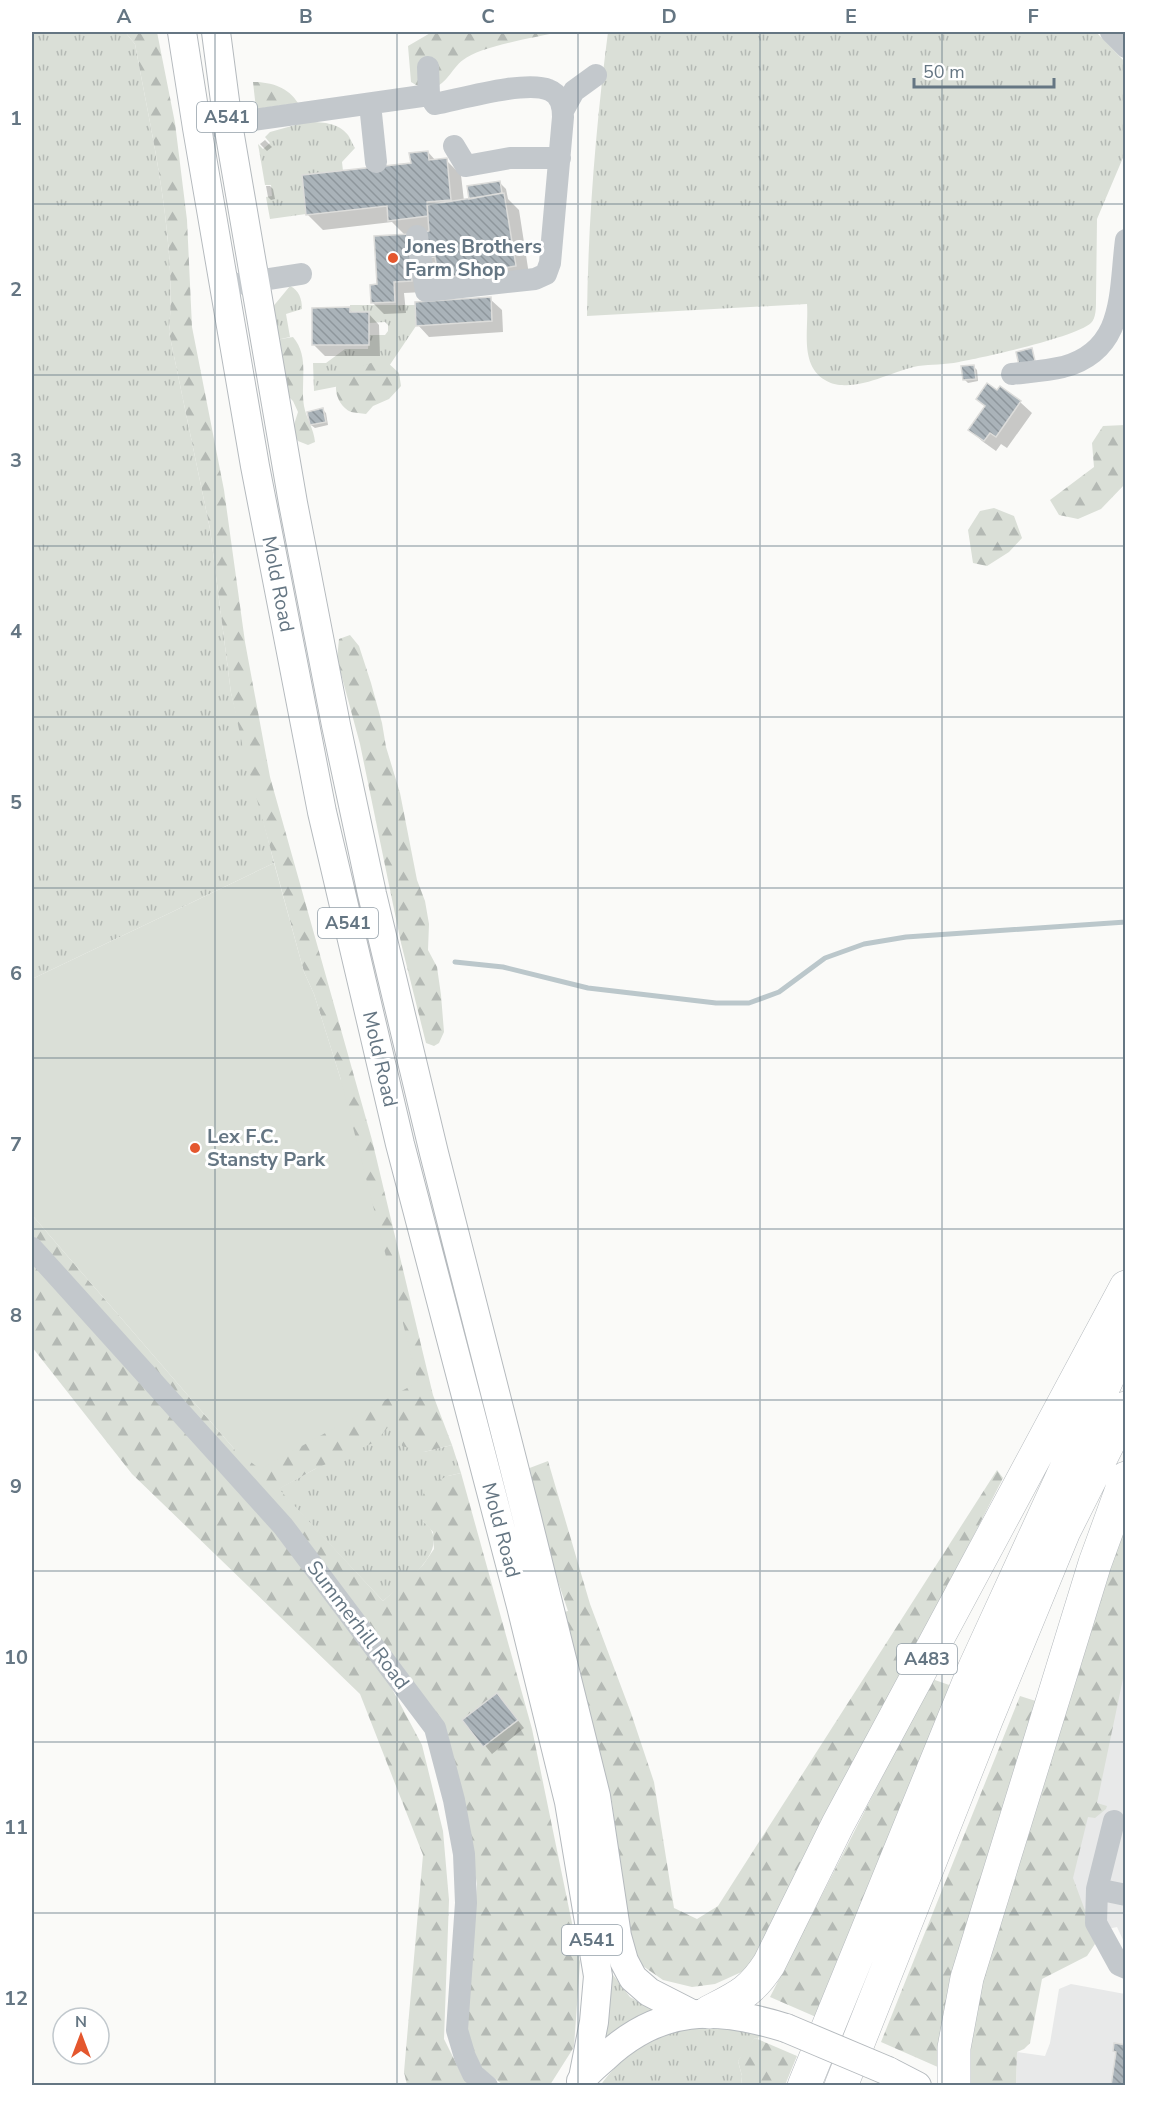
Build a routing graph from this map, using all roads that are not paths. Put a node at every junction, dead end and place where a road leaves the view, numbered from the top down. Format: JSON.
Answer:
{"nodes":[{"id":1,"x":182,"y":32,"type":"edge"},
{"id":2,"x":216,"y":32,"type":"edge"},
{"id":3,"x":1111,"y":32,"type":"edge"},
{"id":4,"x":1125,"y":47,"type":"edge"},
{"id":5,"x":428,"y":67,"type":"dead end"},
{"id":6,"x":596,"y":75,"type":"dead end"},
{"id":7,"x":370,"y":104,"type":"junction"},
{"id":8,"x":436,"y":106,"type":"junction"},
{"id":9,"x":563,"y":111,"type":"junction"},
{"id":10,"x":228,"y":124,"type":"junction"},
{"id":11,"x":197,"y":128,"type":"junction"},
{"id":12,"x":454,"y":146,"type":"dead end"},
{"id":13,"x":560,"y":158,"type":"junction"},
{"id":14,"x":376,"y":162,"type":"dead end"},
{"id":15,"x":417,"y":236,"type":"dead end"},
{"id":16,"x":1125,"y":240,"type":"edge"},
{"id":17,"x":301,"y":274,"type":"dead end"},
{"id":18,"x":255,"y":281,"type":"junction"},
{"id":19,"x":224,"y":286,"type":"junction"},
{"id":20,"x":1012,"y":374,"type":"dead end"},
{"id":21,"x":32,"y":1251,"type":"edge"},
{"id":22,"x":1125,"y":1287,"type":"edge"},
{"id":23,"x":480,"y":1336,"type":"junction"},
{"id":24,"x":1125,"y":1338,"type":"edge"},
{"id":25,"x":452,"y":1345,"type":"junction"},
{"id":26,"x":1125,"y":1408,"type":"edge"},
{"id":27,"x":1125,"y":1478,"type":"edge"},
{"id":28,"x":1114,"y":1821,"type":"dead end"},
{"id":29,"x":1097,"y":1888,"type":"junction"},
{"id":30,"x":1125,"y":1895,"type":"edge"},
{"id":31,"x":1125,"y":1968,"type":"edge"},
{"id":32,"x":701,"y":2013,"type":"junction"},
{"id":33,"x":581,"y":2082,"type":"edge"},
{"id":34,"x":487,"y":2085,"type":"edge"},
{"id":35,"x":804,"y":2085,"type":"edge"},
{"id":36,"x":841,"y":2085,"type":"edge"},
{"id":37,"x":917,"y":2085,"type":"edge"},
{"id":38,"x":954,"y":2085,"type":"edge"}],
"edges":[{"from":1,"to":11,"type":"main road","name":"Mold Road","number":"A541"},
{"from":2,"to":10,"type":"main road","name":"Mold Road","number":"A541"},
{"from":3,"to":4,"type":"street"},
{"from":5,"to":8,"type":"street"},
{"from":6,"to":9,"type":"street"},
{"from":7,"to":8,"type":"street"},
{"from":7,"to":10,"type":"street"},
{"from":7,"to":14,"type":"street"},
{"from":8,"to":9,"type":"street"},
{"from":9,"to":13,"type":"street"},
{"from":10,"to":11,"type":"street"},
{"from":10,"to":18,"type":"main road","name":"Mold Road","number":"A541"},
{"from":11,"to":19,"type":"main road","name":"Mold Road","number":"A541"},
{"from":12,"to":13,"type":"street"},
{"from":13,"to":15,"type":"street"},
{"from":16,"to":20,"type":"street"},
{"from":17,"to":18,"type":"street"},
{"from":18,"to":19,"type":"street"},
{"from":18,"to":23,"type":"main road","name":"Mold Road","number":"A541"},
{"from":19,"to":25,"type":"main road","name":"Mold Road","number":"A541"},
{"from":21,"to":34,"type":"street","name":"Summerhill Road"},
{"from":22,"to":32,"type":"highway","number":"A483"},
{"from":23,"to":25,"type":"street"},
{"from":23,"to":32,"type":"main road","name":"Mold Road","number":"A541"},
{"from":24,"to":35,"type":"highway","number":"A483"},
{"from":25,"to":33,"type":"main road","name":"Mold Road","number":"A541"},
{"from":26,"to":36,"type":"highway"},
{"from":27,"to":38,"type":"highway"},
{"from":28,"to":29,"type":"street"},
{"from":29,"to":30,"type":"street"},
{"from":29,"to":31,"type":"street"},
{"from":32,"to":33,"type":"main road"},
{"from":32,"to":37,"type":"main road","bridge":true}]}
